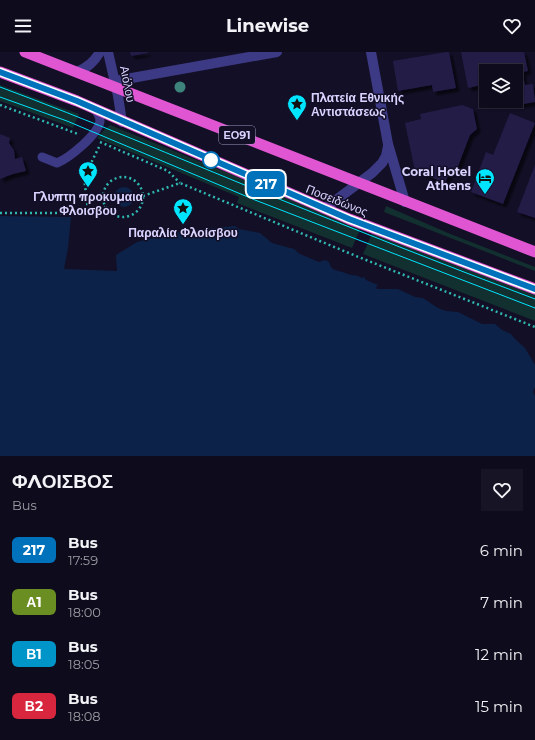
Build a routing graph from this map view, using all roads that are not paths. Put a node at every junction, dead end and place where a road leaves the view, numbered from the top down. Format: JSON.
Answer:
{"nodes":[{"id":1,"x":25,"y":52,"type":"edge"},
{"id":2,"x":100,"y":52,"type":"edge"},
{"id":3,"x":108,"y":52,"type":"edge"},
{"id":4,"x":276,"y":52,"type":"edge"},
{"id":5,"x":371,"y":52,"type":"edge"},
{"id":6,"x":0,"y":72,"type":"edge"},
{"id":7,"x":77,"y":72,"type":"junction"},
{"id":8,"x":115,"y":84,"type":"junction"},
{"id":9,"x":95,"y":109,"type":"junction"},
{"id":10,"x":122,"y":122,"type":"junction"},
{"id":11,"x":388,"y":144,"type":"junction"},
{"id":12,"x":42,"y":157,"type":"dead end"},
{"id":13,"x":358,"y":183,"type":"junction"},
{"id":14,"x":405,"y":202,"type":"junction"},
{"id":15,"x":324,"y":209,"type":"junction"},
{"id":16,"x":535,"y":252,"type":"edge"},
{"id":17,"x":535,"y":289,"type":"edge"}],
"edges":[{"from":1,"to":7,"type":"highway","name":"Ποσειδώνος","number":"ΕΟ91"},
{"from":2,"to":7,"type":"street"},
{"from":3,"to":8,"type":"street","name":"Αιόλου"},
{"from":4,"to":8,"type":"street"},
{"from":5,"to":11,"type":"street"},
{"from":6,"to":9,"type":"highway","name":"Ποσειδώνος","number":"ΕΟ91"},
{"from":7,"to":8,"type":"highway","name":"Ποσειδώνος","number":"ΕΟ91"},
{"from":8,"to":10,"type":"street","name":"Αιόλου"},
{"from":8,"to":13,"type":"highway","name":"Ποσειδώνος","number":"ΕΟ91"},
{"from":9,"to":10,"type":"highway","name":"Ποσειδώνος","number":"ΕΟ91"},
{"from":9,"to":12,"type":"lane"},
{"from":10,"to":15,"type":"highway","name":"Ποσειδώνος","number":"ΕΟ91"},
{"from":11,"to":13,"type":"street"},
{"from":11,"to":14,"type":"street"},
{"from":13,"to":14,"type":"highway","name":"Ποσειδώνος","number":"ΕΟ91"},
{"from":13,"to":15,"type":"street"},
{"from":14,"to":16,"type":"highway","name":"Ποσειδώνος","number":"ΕΟ91"},
{"from":15,"to":17,"type":"highway","name":"Ποσειδώνος","number":"ΕΟ91"}]}
